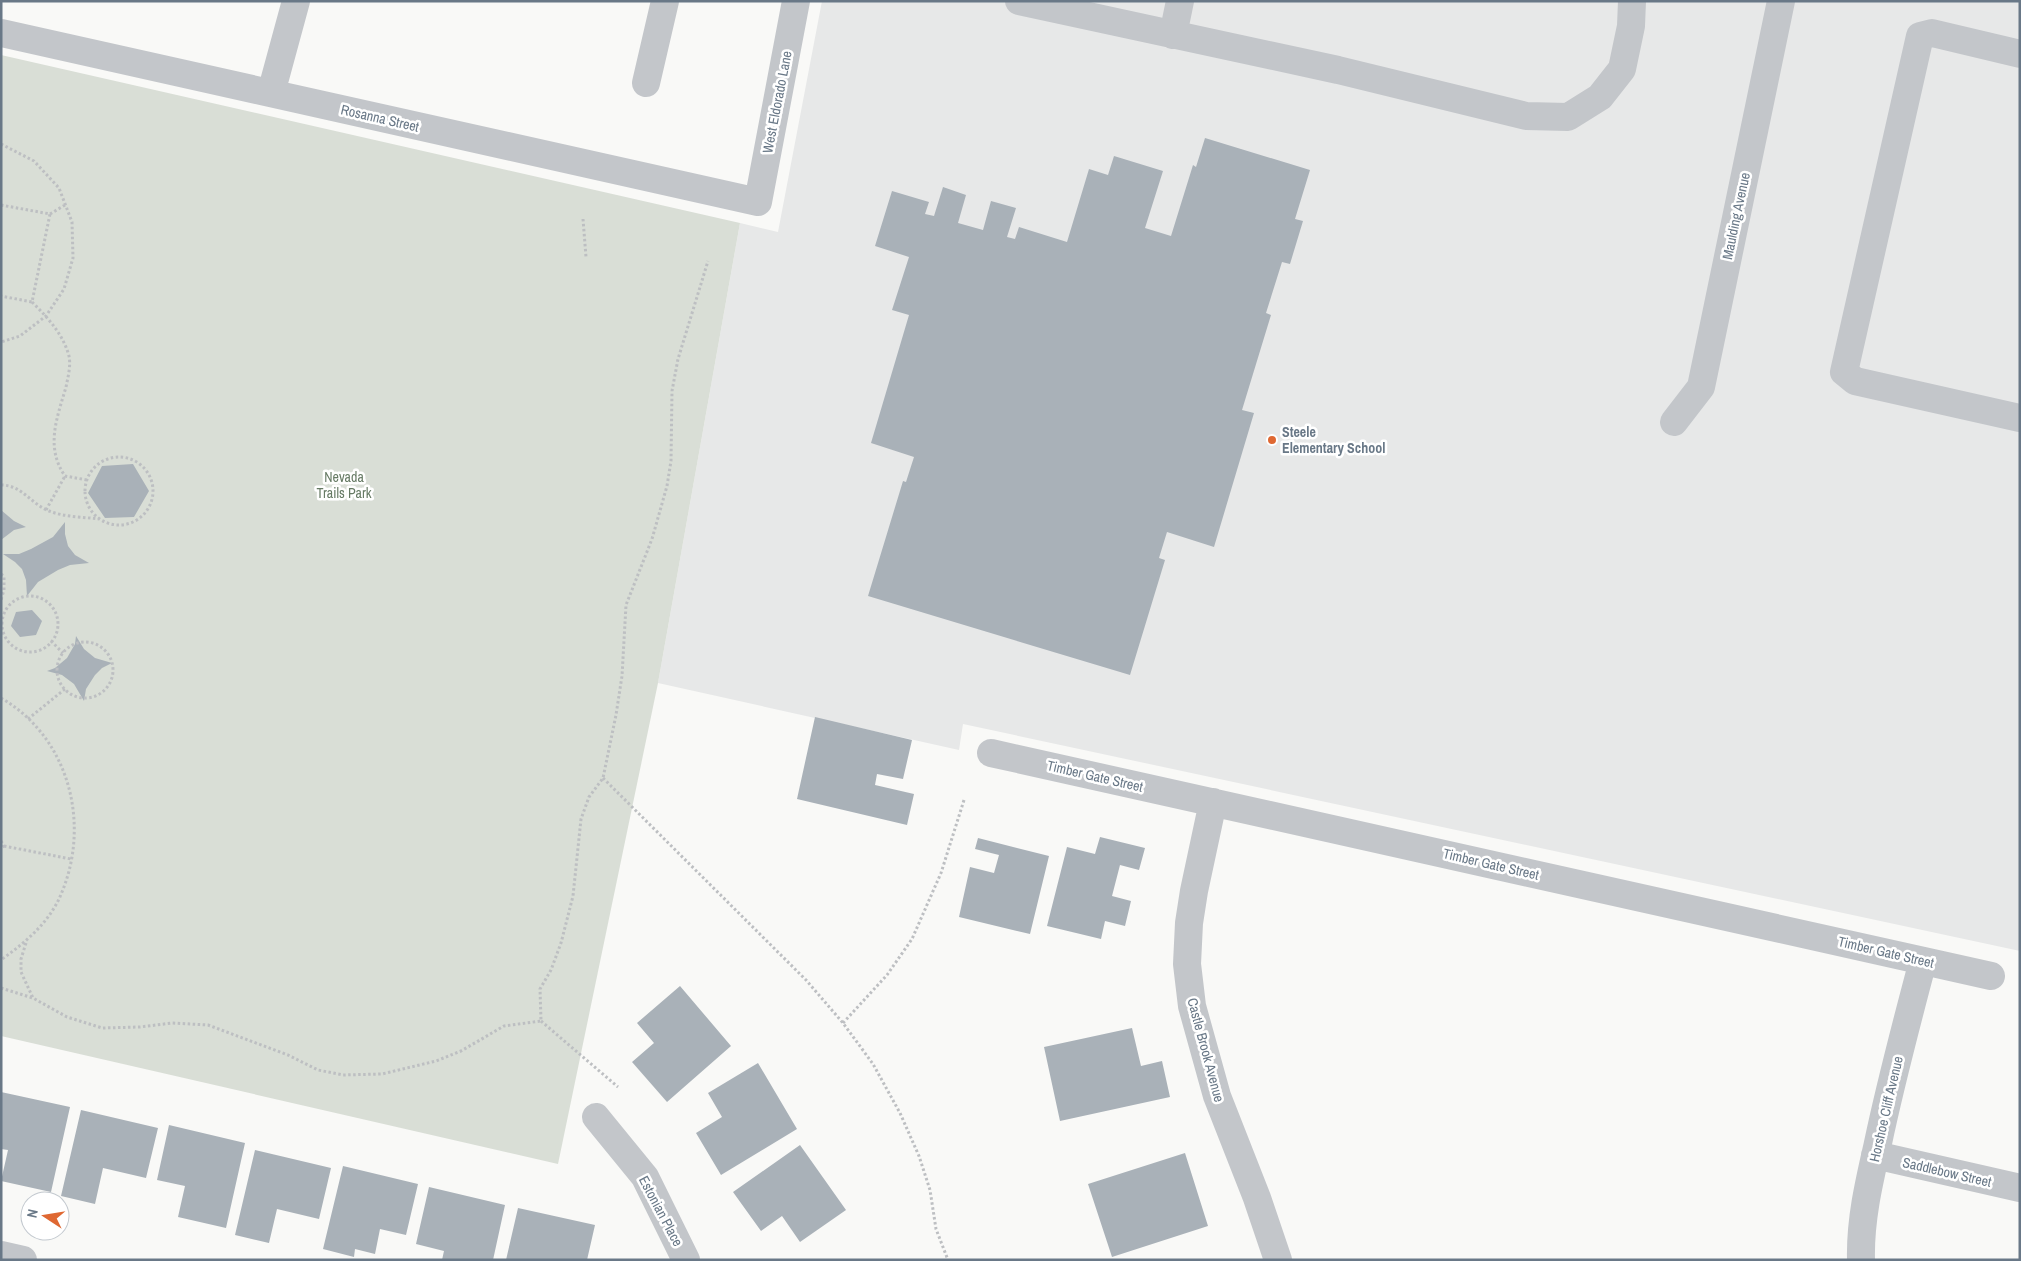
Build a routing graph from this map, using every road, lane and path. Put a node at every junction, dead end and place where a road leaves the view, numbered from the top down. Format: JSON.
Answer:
{"nodes":[{"id":1,"x":296,"y":1,"type":"edge"},
{"id":2,"x":665,"y":1,"type":"edge"},
{"id":3,"x":796,"y":1,"type":"edge"},
{"id":4,"x":1019,"y":1,"type":"edge"},
{"id":5,"x":1180,"y":1,"type":"edge"},
{"id":6,"x":1632,"y":1,"type":"edge"},
{"id":7,"x":1781,"y":1,"type":"edge"},
{"id":8,"x":1,"y":33,"type":"edge"},
{"id":9,"x":1172,"y":35,"type":"junction"},
{"id":10,"x":2020,"y":54,"type":"edge"},
{"id":11,"x":646,"y":83,"type":"dead end"},
{"id":12,"x":270,"y":93,"type":"junction"},
{"id":13,"x":1,"y":144,"type":"edge"},
{"id":14,"x":758,"y":202,"type":"joint"},
{"id":15,"x":65,"y":204,"type":"junction"},
{"id":16,"x":1,"y":205,"type":"edge"},
{"id":17,"x":50,"y":214,"type":"junction"},
{"id":18,"x":582,"y":219,"type":"dead end"},
{"id":19,"x":586,"y":257,"type":"dead end"},
{"id":20,"x":708,"y":261,"type":"dead end"},
{"id":21,"x":1,"y":296,"type":"edge"},
{"id":22,"x":32,"y":302,"type":"junction"},
{"id":23,"x":46,"y":316,"type":"junction"},
{"id":24,"x":1,"y":342,"type":"edge"},
{"id":25,"x":2020,"y":418,"type":"edge"},
{"id":26,"x":1674,"y":422,"type":"dead end"},
{"id":27,"x":65,"y":476,"type":"junction"},
{"id":28,"x":87,"y":480,"type":"junction"},
{"id":29,"x":1,"y":485,"type":"edge"},
{"id":30,"x":46,"y":510,"type":"junction"},
{"id":31,"x":100,"y":519,"type":"junction"},
{"id":32,"x":1,"y":574,"type":"edge"},
{"id":33,"x":1,"y":600,"type":"edge"},
{"id":34,"x":51,"y":641,"type":"junction"},
{"id":35,"x":63,"y":653,"type":"junction"},
{"id":36,"x":64,"y":689,"type":"junction"},
{"id":37,"x":1,"y":698,"type":"edge"},
{"id":38,"x":28,"y":719,"type":"junction"},
{"id":39,"x":991,"y":753,"type":"dead end"},
{"id":40,"x":602,"y":778,"type":"junction"},
{"id":41,"x":964,"y":800,"type":"dead end"},
{"id":42,"x":1213,"y":802,"type":"junction"},
{"id":43,"x":1,"y":841,"type":"edge"},
{"id":44,"x":3,"y":847,"type":"edge"},
{"id":45,"x":71,"y":859,"type":"junction"},
{"id":46,"x":26,"y":943,"type":"junction"},
{"id":47,"x":1,"y":960,"type":"edge"},
{"id":48,"x":1923,"y":960,"type":"junction"},
{"id":49,"x":1991,"y":976,"type":"dead end"},
{"id":50,"x":1,"y":988,"type":"edge"},
{"id":51,"x":33,"y":998,"type":"junction"},
{"id":52,"x":541,"y":1021,"type":"junction"},
{"id":53,"x":843,"y":1023,"type":"junction"},
{"id":54,"x":618,"y":1087,"type":"dead end"},
{"id":55,"x":596,"y":1117,"type":"dead end"},
{"id":56,"x":1875,"y":1155,"type":"junction"},
{"id":57,"x":2020,"y":1188,"type":"edge"},
{"id":58,"x":1,"y":1255,"type":"edge"},
{"id":59,"x":23,"y":1260,"type":"edge"},
{"id":60,"x":686,"y":1260,"type":"edge"},
{"id":61,"x":948,"y":1260,"type":"edge"},
{"id":62,"x":1278,"y":1260,"type":"edge"},
{"id":63,"x":1861,"y":1260,"type":"edge"}],
"edges":[{"from":1,"to":12,"type":"street"},
{"from":2,"to":11,"type":"street"},
{"from":3,"to":14,"type":"street","name":"West Eldorado Lane"},
{"from":4,"to":9,"type":"street"},
{"from":5,"to":9,"type":"street"},
{"from":6,"to":9,"type":"street"},
{"from":7,"to":26,"type":"street","name":"Maulding Avenue"},
{"from":8,"to":12,"type":"street","name":"Rosanna Street"},
{"from":10,"to":25,"type":"street"},
{"from":12,"to":14,"type":"street","name":"Rosanna Street"},
{"from":13,"to":15,"type":"path"},
{"from":15,"to":17,"type":"path"},
{"from":15,"to":23,"type":"path"},
{"from":16,"to":17,"type":"path"},
{"from":17,"to":22,"type":"path"},
{"from":18,"to":19,"type":"path"},
{"from":20,"to":40,"type":"path"},
{"from":21,"to":22,"type":"path"},
{"from":22,"to":23,"type":"path"},
{"from":23,"to":24,"type":"path"},
{"from":23,"to":27,"type":"path"},
{"from":27,"to":28,"type":"path"},
{"from":27,"to":30,"type":"path"},
{"from":28,"to":31,"type":"path"},
{"from":28,"to":31,"type":"path"},
{"from":29,"to":30,"type":"path"},
{"from":30,"to":31,"type":"path"},
{"from":32,"to":33,"type":"path"},
{"from":34,"to":34,"type":"path"},
{"from":34,"to":35,"type":"path"},
{"from":35,"to":36,"type":"path"},
{"from":35,"to":36,"type":"path"},
{"from":36,"to":38,"type":"path"},
{"from":37,"to":38,"type":"path"},
{"from":38,"to":45,"type":"path"},
{"from":39,"to":42,"type":"street","name":"Timber Gate Street"},
{"from":40,"to":52,"type":"path"},
{"from":40,"to":53,"type":"path"},
{"from":41,"to":53,"type":"path"},
{"from":42,"to":48,"type":"street","name":"Timber Gate Street"},
{"from":42,"to":62,"type":"street","name":"Castle Brook Avenue"},
{"from":43,"to":44,"type":"path"},
{"from":44,"to":45,"type":"path"},
{"from":45,"to":46,"type":"path"},
{"from":46,"to":47,"type":"path"},
{"from":46,"to":51,"type":"path"},
{"from":48,"to":49,"type":"street","name":"Timber Gate Street"},
{"from":48,"to":56,"type":"street","name":"Horshoe Cliff Avenue"},
{"from":50,"to":51,"type":"path"},
{"from":51,"to":52,"type":"path"},
{"from":52,"to":54,"type":"path"},
{"from":53,"to":61,"type":"path"},
{"from":55,"to":60,"type":"street","name":"Estonian Place"},
{"from":56,"to":57,"type":"street","name":"Saddlebow Street"},
{"from":56,"to":63,"type":"street","name":"Horshoe Cliff Avenue"},
{"from":58,"to":59,"type":"street"}]}
